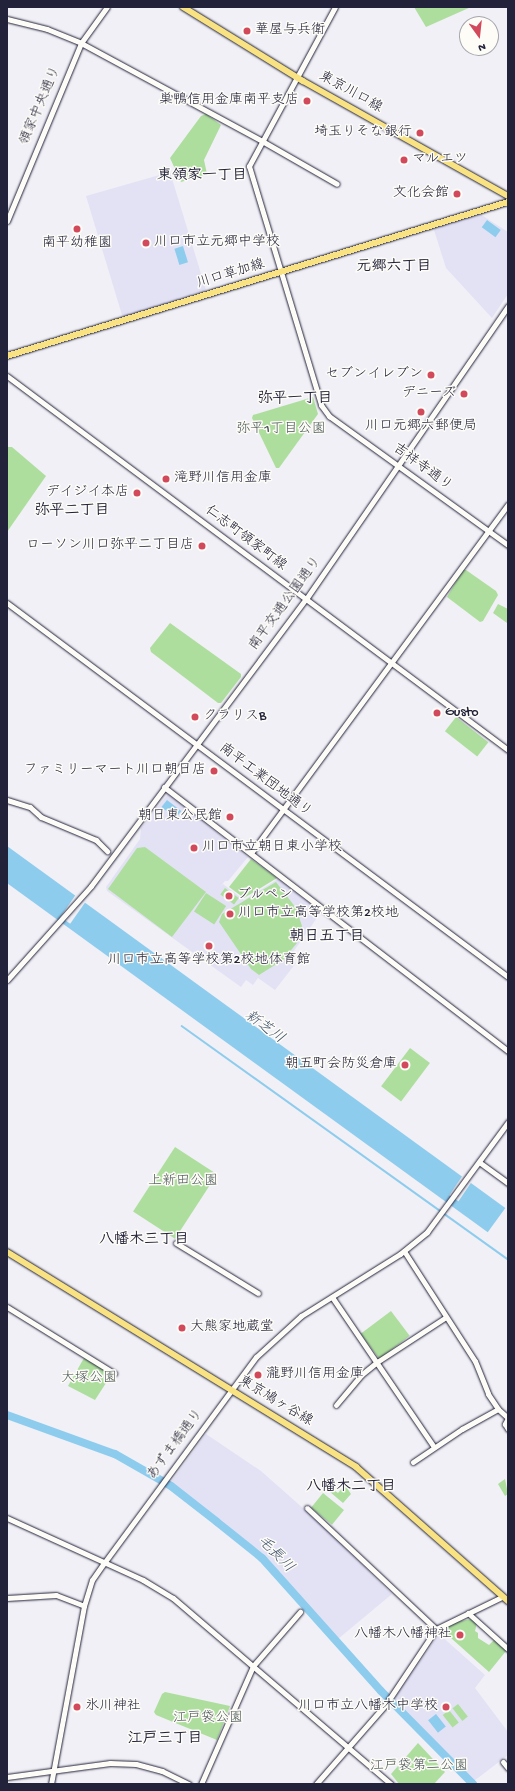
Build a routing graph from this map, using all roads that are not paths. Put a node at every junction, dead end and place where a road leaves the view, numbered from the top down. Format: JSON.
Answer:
{"nodes":[{"id":1,"x":107,"y":7,"type":"edge"},
{"id":2,"x":183,"y":7,"type":"edge"},
{"id":3,"x":335,"y":7,"type":"edge"},
{"id":4,"x":7,"y":19,"type":"edge"},
{"id":5,"x":81,"y":43,"type":"junction"},
{"id":6,"x":297,"y":77,"type":"junction"},
{"id":7,"x":262,"y":141,"type":"junction"},
{"id":8,"x":337,"y":184,"type":"dead end"},
{"id":9,"x":508,"y":196,"type":"edge"},
{"id":10,"x":508,"y":202,"type":"edge"},
{"id":11,"x":7,"y":220,"type":"edge"},
{"id":12,"x":280,"y":272,"type":"junction"},
{"id":13,"x":508,"y":306,"type":"edge"},
{"id":14,"x":7,"y":356,"type":"edge"},
{"id":15,"x":7,"y":376,"type":"edge"},
{"id":16,"x":398,"y":466,"type":"junction"},
{"id":17,"x":508,"y":504,"type":"edge"},
{"id":18,"x":489,"y":531,"type":"junction"},
{"id":19,"x":508,"y":545,"type":"edge"},
{"id":20,"x":306,"y":599,"type":"junction"},
{"id":21,"x":7,"y":603,"type":"edge"},
{"id":22,"x":392,"y":663,"type":"junction"},
{"id":23,"x":197,"y":745,"type":"junction"},
{"id":24,"x":508,"y":750,"type":"edge"},
{"id":25,"x":164,"y":787,"type":"junction"},
{"id":26,"x":7,"y":800,"type":"edge"},
{"id":27,"x":283,"y":810,"type":"junction"},
{"id":28,"x":107,"y":851,"type":"dead end"},
{"id":29,"x":251,"y":853,"type":"junction"},
{"id":30,"x":508,"y":977,"type":"edge"},
{"id":31,"x":7,"y":980,"type":"edge"},
{"id":32,"x":508,"y":1051,"type":"edge"},
{"id":33,"x":508,"y":1122,"type":"edge"},
{"id":34,"x":479,"y":1162,"type":"junction"},
{"id":35,"x":508,"y":1183,"type":"edge"},
{"id":36,"x":176,"y":1243,"type":"dead end"},
{"id":37,"x":404,"y":1251,"type":"junction"},
{"id":38,"x":7,"y":1252,"type":"edge"},
{"id":39,"x":258,"y":1293,"type":"dead end"},
{"id":40,"x":332,"y":1297,"type":"junction"},
{"id":41,"x":7,"y":1307,"type":"edge"},
{"id":42,"x":446,"y":1317,"type":"junction"},
{"id":43,"x":376,"y":1362,"type":"junction"},
{"id":44,"x":114,"y":1373,"type":"dead end"},
{"id":45,"x":232,"y":1390,"type":"junction"},
{"id":46,"x":336,"y":1405,"type":"dead end"},
{"id":47,"x":498,"y":1409,"type":"junction"},
{"id":48,"x":508,"y":1429,"type":"edge"},
{"id":49,"x":434,"y":1447,"type":"junction"},
{"id":50,"x":413,"y":1462,"type":"dead end"},
{"id":51,"x":307,"y":1508,"type":"dead end"},
{"id":52,"x":7,"y":1518,"type":"edge"},
{"id":53,"x":104,"y":1563,"type":"junction"},
{"id":54,"x":502,"y":1597,"type":"junction"},
{"id":55,"x":7,"y":1598,"type":"edge"},
{"id":56,"x":508,"y":1601,"type":"edge"},
{"id":57,"x":84,"y":1606,"type":"junction"},
{"id":58,"x":300,"y":1612,"type":"dead end"},
{"id":59,"x":468,"y":1613,"type":"junction"},
{"id":60,"x":436,"y":1629,"type":"junction"},
{"id":61,"x":508,"y":1649,"type":"edge"},
{"id":62,"x":253,"y":1666,"type":"junction"},
{"id":63,"x":348,"y":1748,"type":"junction"},
{"id":64,"x":503,"y":1762,"type":"dead end"},
{"id":65,"x":508,"y":1768,"type":"edge"},
{"id":66,"x":55,"y":1770,"type":"junction"},
{"id":67,"x":7,"y":1777,"type":"edge"},
{"id":68,"x":51,"y":1784,"type":"edge"},
{"id":69,"x":188,"y":1784,"type":"edge"},
{"id":70,"x":201,"y":1784,"type":"edge"},
{"id":71,"x":316,"y":1784,"type":"edge"},
{"id":72,"x":391,"y":1784,"type":"edge"}],
"edges":[{"from":1,"to":5,"type":"street","name":"領家中央通り"},
{"from":2,"to":6,"type":"main road","name":"東京川口線"},
{"from":3,"to":6,"type":"street","name":"吉祥寺通り"},
{"from":4,"to":5,"type":"street"},
{"from":5,"to":7,"type":"street"},
{"from":5,"to":11,"type":"street","name":"領家中央通り"},
{"from":6,"to":7,"type":"street","name":"吉祥寺通り"},
{"from":6,"to":9,"type":"main road","name":"東京川口線"},
{"from":7,"to":8,"type":"street"},
{"from":7,"to":12,"type":"street","name":"吉祥寺通り"},
{"from":10,"to":12,"type":"main road","name":"川口草加線"},
{"from":12,"to":14,"type":"main road","name":"川口草加線"},
{"from":12,"to":16,"type":"street","name":"吉祥寺通り"},
{"from":13,"to":16,"type":"street","name":"南平交通公園通り"},
{"from":15,"to":20,"type":"street","name":"仁志町領家町線"},
{"from":16,"to":18,"type":"street","name":"吉祥寺通り"},
{"from":16,"to":20,"type":"street","name":"南平交通公園通り"},
{"from":17,"to":18,"type":"street"},
{"from":18,"to":19,"type":"street","name":"吉祥寺通り"},
{"from":18,"to":22,"type":"street"},
{"from":20,"to":22,"type":"street","name":"仁志町領家町線"},
{"from":20,"to":23,"type":"street","name":"南平交通公園通り"},
{"from":21,"to":23,"type":"street","name":"南平工業団地通り"},
{"from":22,"to":24,"type":"street","name":"仁志町領家町線"},
{"from":22,"to":27,"type":"street"},
{"from":23,"to":25,"type":"street","name":"南平交通公園通り"},
{"from":23,"to":27,"type":"street","name":"南平工業団地通り"},
{"from":25,"to":29,"type":"street"},
{"from":25,"to":31,"type":"street","name":"南平交通公園通り"},
{"from":26,"to":28,"type":"street"},
{"from":27,"to":29,"type":"street"},
{"from":27,"to":30,"type":"street","name":"南平工業団地通り"},
{"from":29,"to":32,"type":"street"},
{"from":33,"to":34,"type":"street"},
{"from":34,"to":35,"type":"street"},
{"from":34,"to":37,"type":"street","name":"あずま橋通り"},
{"from":36,"to":39,"type":"street"},
{"from":37,"to":40,"type":"street","name":"あずま橋通り"},
{"from":37,"to":42,"type":"street"},
{"from":38,"to":45,"type":"main road","name":"東京鳩ヶ谷線"},
{"from":40,"to":43,"type":"street"},
{"from":40,"to":45,"type":"street","name":"あずま橋通り"},
{"from":41,"to":44,"type":"street"},
{"from":42,"to":43,"type":"street"},
{"from":42,"to":47,"type":"street"},
{"from":43,"to":46,"type":"street"},
{"from":43,"to":49,"type":"street"},
{"from":45,"to":53,"type":"street","name":"あずま橋通り"},
{"from":45,"to":54,"type":"main road","name":"東京鳩ヶ谷線"},
{"from":47,"to":48,"type":"street"},
{"from":47,"to":49,"type":"street"},
{"from":49,"to":50,"type":"street"},
{"from":51,"to":60,"type":"street"},
{"from":52,"to":53,"type":"street"},
{"from":53,"to":57,"type":"street","name":"あずま橋通り"},
{"from":53,"to":62,"type":"street"},
{"from":54,"to":56,"type":"main road","name":"東京鳩ヶ谷線"},
{"from":54,"to":59,"type":"street"},
{"from":55,"to":57,"type":"street"},
{"from":57,"to":66,"type":"street","name":"あずま橋通り"},
{"from":58,"to":62,"type":"street"},
{"from":59,"to":60,"type":"street"},
{"from":59,"to":61,"type":"street"},
{"from":60,"to":63,"type":"street"},
{"from":62,"to":63,"type":"street"},
{"from":62,"to":70,"type":"street"},
{"from":63,"to":71,"type":"street"},
{"from":63,"to":72,"type":"street"},
{"from":64,"to":65,"type":"street"},
{"from":66,"to":67,"type":"street"},
{"from":66,"to":68,"type":"street","name":"あずま橋通り"},
{"from":66,"to":69,"type":"street"}]}
